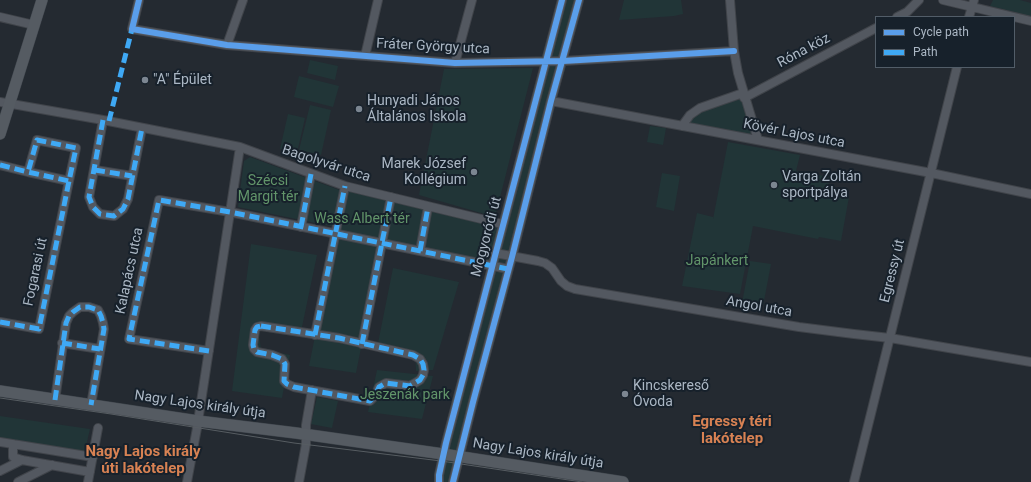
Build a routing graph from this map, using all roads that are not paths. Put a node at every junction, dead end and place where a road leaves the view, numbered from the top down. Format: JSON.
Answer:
{"nodes":[{"id":1,"x":42,"y":0,"type":"edge"},
{"id":2,"x":139,"y":0,"type":"edge"},
{"id":3,"x":243,"y":0,"type":"edge"},
{"id":4,"x":378,"y":0,"type":"edge"},
{"id":5,"x":472,"y":0,"type":"edge"},
{"id":6,"x":562,"y":0,"type":"edge"},
{"id":7,"x":579,"y":0,"type":"edge"},
{"id":8,"x":730,"y":0,"type":"edge"},
{"id":9,"x":919,"y":0,"type":"edge"},
{"id":10,"x":943,"y":0,"type":"edge"},
{"id":11,"x":973,"y":3,"type":"edge"},
{"id":12,"x":899,"y":16,"type":"edge"},
{"id":13,"x":969,"y":16,"type":"edge"},
{"id":14,"x":1015,"y":16,"type":"edge"},
{"id":15,"x":1015,"y":16,"type":"edge"},
{"id":16,"x":0,"y":17,"type":"edge"},
{"id":17,"x":1031,"y":21,"type":"edge"},
{"id":18,"x":34,"y":25,"type":"junction"},
{"id":19,"x":875,"y":29,"type":"edge"},
{"id":20,"x":227,"y":45,"type":"junction"},
{"id":21,"x":734,"y":51,"type":"junction"},
{"id":22,"x":365,"y":56,"type":"junction"},
{"id":23,"x":545,"y":61,"type":"junction"},
{"id":24,"x":563,"y":61,"type":"junction"},
{"id":25,"x":455,"y":63,"type":"junction"},
{"id":26,"x":957,"y":68,"type":"edge"},
{"id":27,"x":744,"y":95,"type":"junction"},
{"id":28,"x":551,"y":101,"type":"junction"},
{"id":29,"x":5,"y":103,"type":"edge"},
{"id":30,"x":104,"y":120,"type":"junction"},
{"id":31,"x":682,"y":126,"type":"junction"},
{"id":32,"x":142,"y":128,"type":"junction"},
{"id":33,"x":0,"y":134,"type":"edge"},
{"id":34,"x":758,"y":140,"type":"junction"},
{"id":35,"x":240,"y":147,"type":"junction"},
{"id":36,"x":0,"y":165,"type":"edge"},
{"id":37,"x":94,"y":170,"type":"junction"},
{"id":38,"x":28,"y":172,"type":"junction"},
{"id":39,"x":931,"y":173,"type":"junction"},
{"id":40,"x":311,"y":174,"type":"junction"},
{"id":41,"x":132,"y":176,"type":"junction"},
{"id":42,"x":69,"y":181,"type":"junction"},
{"id":43,"x":345,"y":186,"type":"junction"},
{"id":44,"x":1031,"y":194,"type":"edge"},
{"id":45,"x":391,"y":197,"type":"junction"},
{"id":46,"x":428,"y":207,"type":"junction"},
{"id":47,"x":230,"y":212,"type":"junction"},
{"id":48,"x":502,"y":224,"type":"junction"},
{"id":49,"x":301,"y":227,"type":"junction"},
{"id":50,"x":335,"y":234,"type":"junction"},
{"id":51,"x":382,"y":243,"type":"junction"},
{"id":52,"x":420,"y":251,"type":"junction"},
{"id":53,"x":495,"y":253,"type":"junction"},
{"id":54,"x":512,"y":257,"type":"junction"},
{"id":55,"x":491,"y":266,"type":"junction"},
{"id":56,"x":508,"y":269,"type":"junction"},
{"id":57,"x":0,"y":322,"type":"edge"},
{"id":58,"x":315,"y":335,"type":"junction"},
{"id":59,"x":890,"y":338,"type":"junction"},
{"id":60,"x":62,"y":343,"type":"junction"},
{"id":61,"x":362,"y":344,"type":"junction"},
{"id":62,"x":100,"y":349,"type":"junction"},
{"id":63,"x":209,"y":351,"type":"junction"},
{"id":64,"x":1031,"y":362,"type":"edge"},
{"id":65,"x":312,"y":390,"type":"junction"},
{"id":66,"x":0,"y":391,"type":"edge"},
{"id":67,"x":55,"y":400,"type":"junction"},
{"id":68,"x":91,"y":405,"type":"junction"},
{"id":69,"x":198,"y":421,"type":"junction"},
{"id":70,"x":98,"y":428,"type":"dead end"},
{"id":71,"x":306,"y":435,"type":"junction"},
{"id":72,"x":0,"y":442,"type":"edge"},
{"id":73,"x":13,"y":444,"type":"junction"},
{"id":74,"x":443,"y":454,"type":"junction"},
{"id":75,"x":459,"y":456,"type":"junction"},
{"id":76,"x":93,"y":457,"type":"junction"},
{"id":77,"x":22,"y":460,"type":"junction"},
{"id":78,"x":52,"y":465,"type":"junction"},
{"id":79,"x":0,"y":471,"type":"edge"},
{"id":80,"x":90,"y":472,"type":"junction"},
{"id":81,"x":18,"y":482,"type":"edge"},
{"id":82,"x":88,"y":482,"type":"edge"},
{"id":83,"x":187,"y":482,"type":"edge"},
{"id":84,"x":299,"y":482,"type":"edge"},
{"id":85,"x":439,"y":482,"type":"edge"},
{"id":86,"x":453,"y":482,"type":"edge"},
{"id":87,"x":623,"y":482,"type":"edge"},
{"id":88,"x":854,"y":482,"type":"edge"}],
"edges":[{"from":1,"to":18,"type":"main road"},
{"from":2,"to":20,"type":"street","name":"Fráter György utca"},
{"from":3,"to":20,"type":"street"},
{"from":4,"to":22,"type":"street"},
{"from":5,"to":25,"type":"street"},
{"from":6,"to":23,"type":"street","name":"Mogyoródi út"},
{"from":7,"to":24,"type":"street","name":"Mogyoródi út"},
{"from":8,"to":21,"type":"street"},
{"from":9,"to":12,"type":"street"},
{"from":10,"to":11,"type":"street"},
{"from":11,"to":13,"type":"street"},
{"from":11,"to":14,"type":"street"},
{"from":15,"to":17,"type":"street"},
{"from":16,"to":18,"type":"street"},
{"from":18,"to":29,"type":"main road"},
{"from":19,"to":27,"type":"street","name":"Róna köz"},
{"from":20,"to":22,"type":"street","name":"Fráter György utca"},
{"from":21,"to":24,"type":"street","name":"Fráter György utca"},
{"from":21,"to":27,"type":"street"},
{"from":22,"to":25,"type":"street","name":"Fráter György utca"},
{"from":23,"to":24,"type":"street","name":"Fráter György utca"},
{"from":23,"to":25,"type":"street","name":"Fráter György utca"},
{"from":23,"to":48,"type":"street","name":"Mogyoródi út"},
{"from":24,"to":28,"type":"street","name":"Mogyoródi út"},
{"from":26,"to":39,"type":"street","name":"Egressy út"},
{"from":27,"to":31,"type":"street","name":"Róna köz"},
{"from":27,"to":34,"type":"street"},
{"from":28,"to":31,"type":"street","name":"Kövér Lajos utca"},
{"from":28,"to":54,"type":"street","name":"Mogyoródi út"},
{"from":29,"to":30,"type":"street","name":"Bagolyvár utca"},
{"from":29,"to":33,"type":"main road"},
{"from":30,"to":32,"type":"street","name":"Bagolyvár utca"},
{"from":30,"to":37,"type":"street"},
{"from":31,"to":34,"type":"street","name":"Kövér Lajos utca"},
{"from":32,"to":35,"type":"street","name":"Bagolyvár utca"},
{"from":32,"to":41,"type":"street"},
{"from":34,"to":39,"type":"street","name":"Kövér Lajos utca"},
{"from":35,"to":40,"type":"street","name":"Bagolyvár utca"},
{"from":35,"to":47,"type":"street"},
{"from":36,"to":38,"type":"street"},
{"from":37,"to":41,"type":"street"},
{"from":37,"to":41,"type":"street"},
{"from":38,"to":42,"type":"street"},
{"from":38,"to":42,"type":"street","name":"Fogarasi út"},
{"from":39,"to":44,"type":"street","name":"Kövér Lajos utca"},
{"from":39,"to":59,"type":"street","name":"Egressy út"},
{"from":40,"to":43,"type":"street","name":"Bagolyvár utca"},
{"from":40,"to":49,"type":"street"},
{"from":42,"to":57,"type":"street","name":"Fogarasi út"},
{"from":43,"to":45,"type":"street","name":"Bagolyvár utca"},
{"from":43,"to":50,"type":"street"},
{"from":45,"to":46,"type":"street","name":"Bagolyvár utca"},
{"from":45,"to":51,"type":"street"},
{"from":46,"to":48,"type":"street","name":"Bagolyvár utca"},
{"from":46,"to":52,"type":"street"},
{"from":47,"to":49,"type":"street"},
{"from":47,"to":63,"type":"street"},
{"from":47,"to":63,"type":"street","name":"Kalapács utca"},
{"from":48,"to":53,"type":"street","name":"Mogyoródi út"},
{"from":49,"to":50,"type":"street"},
{"from":50,"to":51,"type":"street"},
{"from":50,"to":58,"type":"street"},
{"from":51,"to":52,"type":"street"},
{"from":51,"to":61,"type":"street"},
{"from":52,"to":55,"type":"street"},
{"from":53,"to":54,"type":"street","name":"Angol utca"},
{"from":53,"to":55,"type":"street","name":"Mogyoródi út"},
{"from":54,"to":56,"type":"street","name":"Mogyoródi út"},
{"from":54,"to":59,"type":"street","name":"Angol utca"},
{"from":55,"to":56,"type":"street"},
{"from":55,"to":74,"type":"street","name":"Mogyoródi út"},
{"from":56,"to":75,"type":"street","name":"Mogyoródi út"},
{"from":58,"to":61,"type":"street"},
{"from":58,"to":65,"type":"street"},
{"from":59,"to":64,"type":"street","name":"Angol utca"},
{"from":59,"to":88,"type":"street","name":"Egressy út"},
{"from":60,"to":62,"type":"street"},
{"from":60,"to":62,"type":"street"},
{"from":60,"to":67,"type":"street"},
{"from":61,"to":65,"type":"street"},
{"from":62,"to":68,"type":"street"},
{"from":63,"to":69,"type":"street"},
{"from":65,"to":71,"type":"street"},
{"from":66,"to":67,"type":"main road","name":"Nagy Lajos király útja"},
{"from":67,"to":68,"type":"main road","name":"Nagy Lajos király útja"},
{"from":68,"to":69,"type":"main road","name":"Nagy Lajos király útja"},
{"from":69,"to":71,"type":"main road","name":"Nagy Lajos király útja"},
{"from":69,"to":83,"type":"street"},
{"from":70,"to":76,"type":"street"},
{"from":71,"to":74,"type":"main road","name":"Nagy Lajos király útja"},
{"from":71,"to":84,"type":"street"},
{"from":72,"to":73,"type":"street"},
{"from":73,"to":76,"type":"street"},
{"from":73,"to":77,"type":"street"},
{"from":74,"to":75,"type":"main road","name":"Nagy Lajos király útja"},
{"from":74,"to":85,"type":"street","name":"Mogyoródi út"},
{"from":75,"to":86,"type":"street","name":"Mogyoródi út"},
{"from":75,"to":87,"type":"main road","name":"Nagy Lajos király útja"},
{"from":76,"to":80,"type":"street"},
{"from":77,"to":78,"type":"street"},
{"from":77,"to":79,"type":"street"},
{"from":78,"to":80,"type":"street"},
{"from":78,"to":81,"type":"street"},
{"from":80,"to":82,"type":"street"}]}
